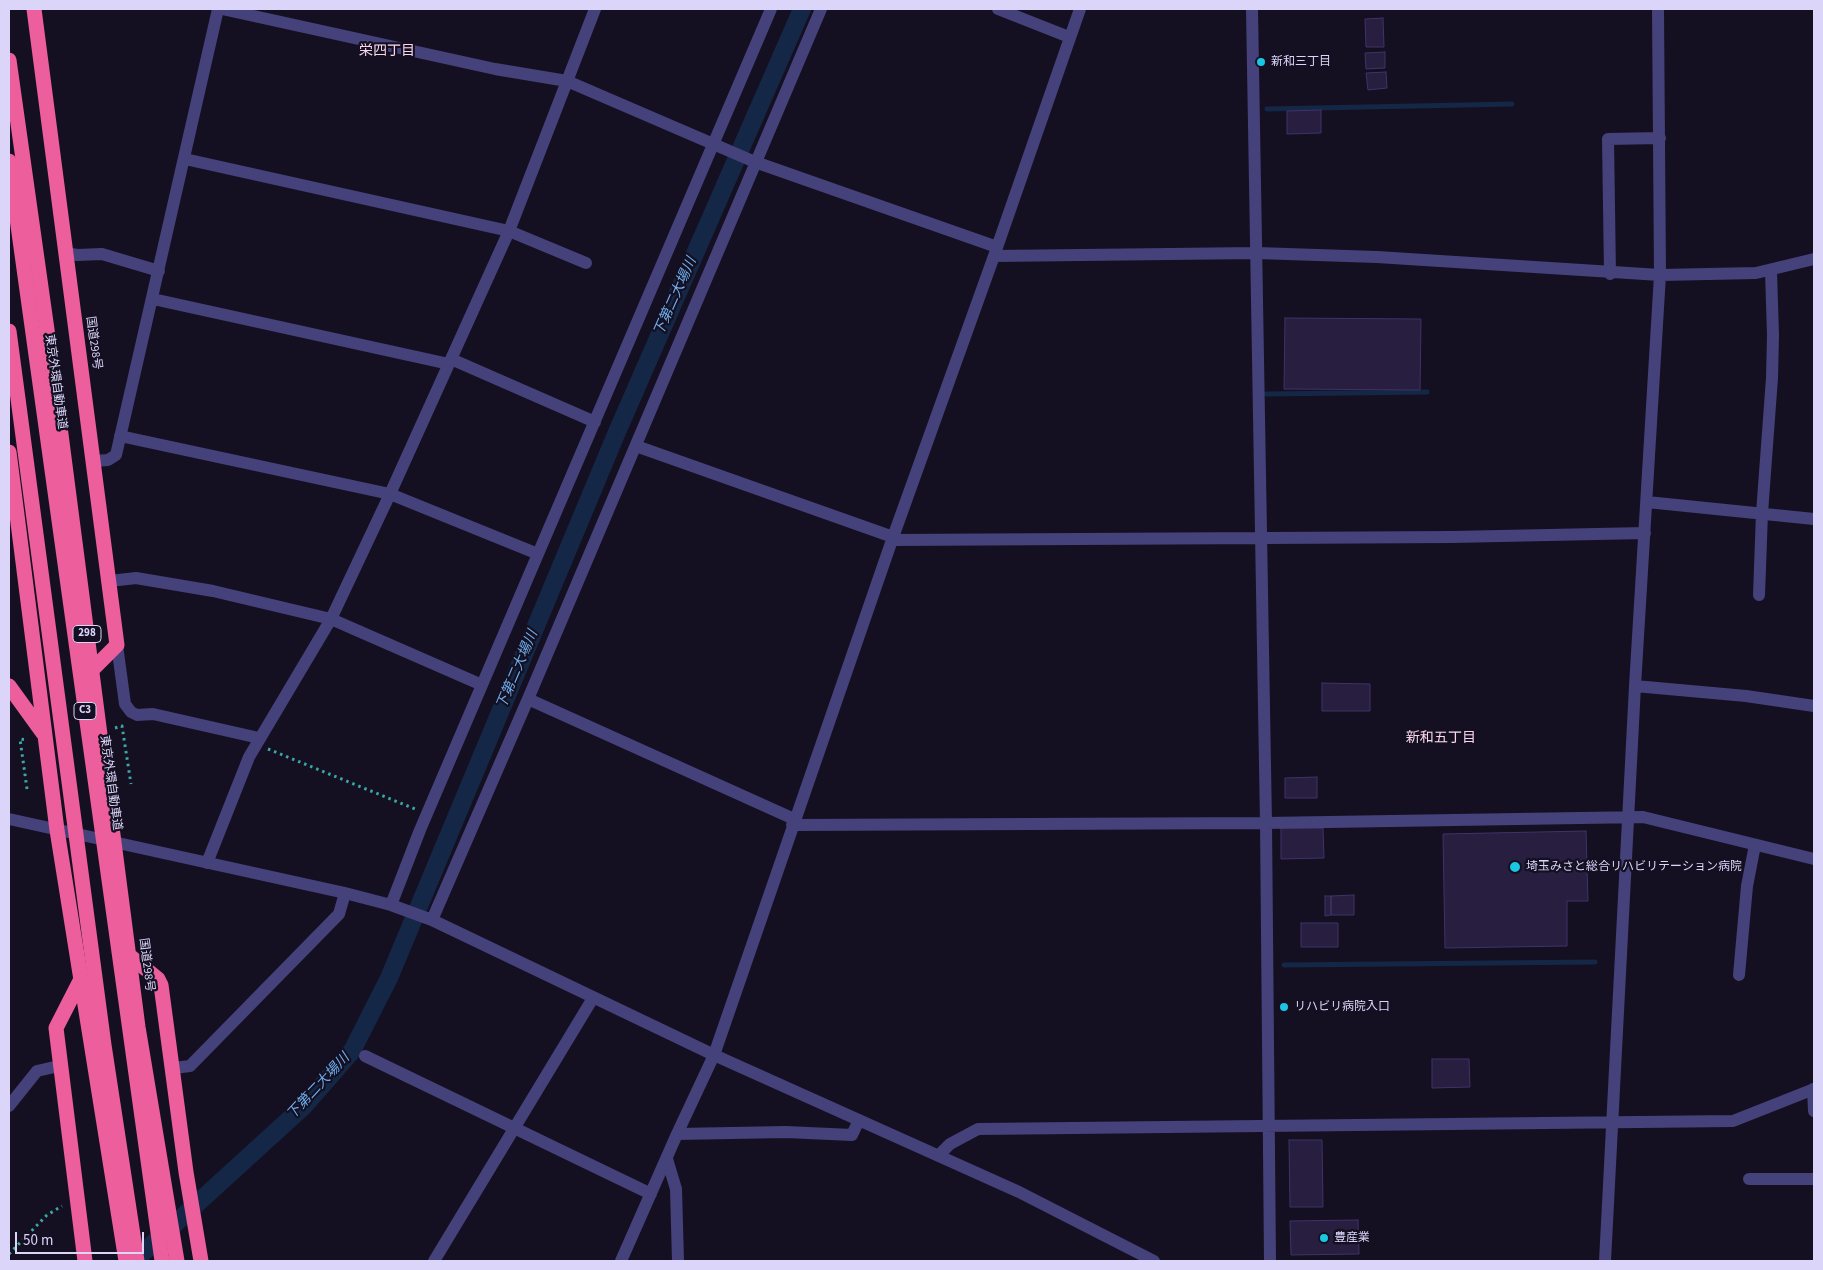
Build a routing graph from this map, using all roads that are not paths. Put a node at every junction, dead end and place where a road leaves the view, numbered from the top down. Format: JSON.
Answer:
{"nodes":[{"id":1,"x":34,"y":9,"type":"edge"},
{"id":2,"x":220,"y":9,"type":"edge"},
{"id":3,"x":595,"y":9,"type":"edge"},
{"id":4,"x":821,"y":9,"type":"edge"},
{"id":5,"x":998,"y":9,"type":"edge"},
{"id":6,"x":1080,"y":9,"type":"edge"},
{"id":7,"x":1252,"y":9,"type":"edge"},
{"id":8,"x":1658,"y":9,"type":"edge"},
{"id":9,"x":766,"y":10,"type":"edge"},
{"id":10,"x":1070,"y":38,"type":"junction"},
{"id":11,"x":9,"y":60,"type":"edge"},
{"id":12,"x":567,"y":81,"type":"junction"},
{"id":13,"x":1660,"y":138,"type":"junction"},
{"id":14,"x":714,"y":143,"type":"junction"},
{"id":15,"x":184,"y":159,"type":"junction"},
{"id":16,"x":9,"y":161,"type":"edge"},
{"id":17,"x":755,"y":162,"type":"junction"},
{"id":18,"x":510,"y":231,"type":"junction"},
{"id":19,"x":66,"y":252,"type":"junction"},
{"id":20,"x":996,"y":252,"type":"junction"},
{"id":21,"x":1257,"y":253,"type":"junction"},
{"id":22,"x":1814,"y":258,"type":"edge"},
{"id":23,"x":586,"y":263,"type":"dead end"},
{"id":24,"x":159,"y":271,"type":"junction"},
{"id":25,"x":1771,"y":271,"type":"junction"},
{"id":26,"x":1610,"y":274,"type":"junction"},
{"id":27,"x":1660,"y":275,"type":"junction"},
{"id":28,"x":153,"y":299,"type":"junction"},
{"id":29,"x":9,"y":331,"type":"edge"},
{"id":30,"x":450,"y":362,"type":"junction"},
{"id":31,"x":596,"y":422,"type":"junction"},
{"id":32,"x":120,"y":436,"type":"junction"},
{"id":33,"x":636,"y":446,"type":"junction"},
{"id":34,"x":9,"y":452,"type":"edge"},
{"id":35,"x":94,"y":461,"type":"junction"},
{"id":36,"x":390,"y":494,"type":"junction"},
{"id":37,"x":1647,"y":502,"type":"junction"},
{"id":38,"x":1762,"y":513,"type":"junction"},
{"id":39,"x":1814,"y":519,"type":"edge"},
{"id":40,"x":1645,"y":533,"type":"junction"},
{"id":41,"x":892,"y":538,"type":"junction"},
{"id":42,"x":1261,"y":538,"type":"junction"},
{"id":43,"x":538,"y":554,"type":"junction"},
{"id":44,"x":110,"y":580,"type":"junction"},
{"id":45,"x":1759,"y":594,"type":"dead end"},
{"id":46,"x":331,"y":619,"type":"junction"},
{"id":47,"x":116,"y":646,"type":"junction"},
{"id":48,"x":91,"y":671,"type":"junction"},
{"id":49,"x":482,"y":685,"type":"junction"},
{"id":50,"x":9,"y":686,"type":"edge"},
{"id":51,"x":1635,"y":686,"type":"junction"},
{"id":52,"x":528,"y":699,"type":"junction"},
{"id":53,"x":1814,"y":706,"type":"edge"},
{"id":54,"x":46,"y":736,"type":"junction"},
{"id":55,"x":258,"y":741,"type":"junction"},
{"id":56,"x":1630,"y":818,"type":"junction"},
{"id":57,"x":9,"y":819,"type":"edge"},
{"id":58,"x":793,"y":822,"type":"junction"},
{"id":59,"x":1266,"y":823,"type":"junction"},
{"id":60,"x":57,"y":830,"type":"junction"},
{"id":61,"x":114,"y":843,"type":"junction"},
{"id":62,"x":1755,"y":845,"type":"junction"},
{"id":63,"x":1814,"y":859,"type":"edge"},
{"id":64,"x":207,"y":863,"type":"junction"},
{"id":65,"x":345,"y":893,"type":"junction"},
{"id":66,"x":391,"y":905,"type":"junction"},
{"id":67,"x":432,"y":920,"type":"junction"},
{"id":68,"x":130,"y":956,"type":"junction"},
{"id":69,"x":1739,"y":975,"type":"dead end"},
{"id":70,"x":80,"y":981,"type":"junction"},
{"id":71,"x":593,"y":998,"type":"junction"},
{"id":72,"x":714,"y":1055,"type":"junction"},
{"id":73,"x":365,"y":1056,"type":"dead end"},
{"id":74,"x":59,"y":1066,"type":"junction"},
{"id":75,"x":174,"y":1068,"type":"junction"},
{"id":76,"x":1814,"y":1089,"type":"edge"},
{"id":77,"x":9,"y":1106,"type":"edge"},
{"id":78,"x":1814,"y":1111,"type":"edge"},
{"id":79,"x":859,"y":1120,"type":"junction"},
{"id":80,"x":1613,"y":1122,"type":"junction"},
{"id":81,"x":1269,"y":1126,"type":"junction"},
{"id":82,"x":515,"y":1128,"type":"junction"},
{"id":83,"x":676,"y":1134,"type":"junction"},
{"id":84,"x":939,"y":1155,"type":"junction"},
{"id":85,"x":667,"y":1159,"type":"junction"},
{"id":86,"x":1749,"y":1179,"type":"dead end"},
{"id":87,"x":1814,"y":1179,"type":"edge"},
{"id":88,"x":651,"y":1194,"type":"junction"},
{"id":89,"x":84,"y":1261,"type":"edge"},
{"id":90,"x":126,"y":1261,"type":"edge"},
{"id":91,"x":137,"y":1261,"type":"edge"},
{"id":92,"x":162,"y":1261,"type":"edge"},
{"id":93,"x":177,"y":1261,"type":"edge"},
{"id":94,"x":201,"y":1261,"type":"edge"},
{"id":95,"x":434,"y":1261,"type":"edge"},
{"id":96,"x":621,"y":1261,"type":"edge"},
{"id":97,"x":678,"y":1261,"type":"edge"},
{"id":98,"x":1154,"y":1261,"type":"edge"},
{"id":99,"x":1270,"y":1261,"type":"edge"},
{"id":100,"x":1605,"y":1261,"type":"edge"}],
"edges":[{"from":1,"to":19,"type":"highway","name":"国道298号","number":"298"},
{"from":2,"to":12,"type":"street"},
{"from":2,"to":15,"type":"street"},
{"from":3,"to":12,"type":"street"},
{"from":4,"to":17,"type":"street"},
{"from":5,"to":10,"type":"street"},
{"from":6,"to":10,"type":"street"},
{"from":7,"to":21,"type":"street"},
{"from":8,"to":13,"type":"street"},
{"from":9,"to":14,"type":"street"},
{"from":10,"to":20,"type":"street"},
{"from":11,"to":48,"type":"highway","name":"国道298号","number":"298"},
{"from":12,"to":14,"type":"street"},
{"from":12,"to":18,"type":"street"},
{"from":13,"to":26,"type":"street"},
{"from":13,"to":27,"type":"street"},
{"from":14,"to":17,"type":"street"},
{"from":14,"to":31,"type":"street"},
{"from":15,"to":18,"type":"street"},
{"from":15,"to":24,"type":"street"},
{"from":16,"to":92,"type":"highway","name":"東京外環自動車道","number":"C3","bridge":true},
{"from":17,"to":20,"type":"street"},
{"from":17,"to":33,"type":"street"},
{"from":18,"to":23,"type":"street"},
{"from":18,"to":30,"type":"street"},
{"from":19,"to":24,"type":"street"},
{"from":19,"to":35,"type":"highway","name":"国道298号","number":"298"},
{"from":20,"to":21,"type":"street"},
{"from":20,"to":41,"type":"street"},
{"from":21,"to":26,"type":"street"},
{"from":21,"to":42,"type":"street"},
{"from":22,"to":25,"type":"street"},
{"from":24,"to":28,"type":"street"},
{"from":25,"to":27,"type":"street"},
{"from":25,"to":38,"type":"street"},
{"from":26,"to":27,"type":"street"},
{"from":27,"to":37,"type":"street"},
{"from":28,"to":30,"type":"street"},
{"from":28,"to":32,"type":"street"},
{"from":29,"to":91,"type":"highway","number":"C3","bridge":true},
{"from":30,"to":31,"type":"street"},
{"from":30,"to":36,"type":"street"},
{"from":31,"to":43,"type":"street"},
{"from":32,"to":35,"type":"street"},
{"from":32,"to":36,"type":"street"},
{"from":33,"to":41,"type":"street"},
{"from":33,"to":52,"type":"street"},
{"from":34,"to":54,"type":"highway"},
{"from":35,"to":44,"type":"highway","name":"国道298号","number":"298"},
{"from":36,"to":43,"type":"street"},
{"from":36,"to":46,"type":"street"},
{"from":37,"to":38,"type":"street"},
{"from":37,"to":40,"type":"street"},
{"from":38,"to":39,"type":"street"},
{"from":38,"to":45,"type":"street"},
{"from":40,"to":42,"type":"street"},
{"from":40,"to":51,"type":"street"},
{"from":41,"to":42,"type":"street"},
{"from":41,"to":58,"type":"street"},
{"from":42,"to":59,"type":"street"},
{"from":43,"to":49,"type":"street"},
{"from":44,"to":46,"type":"street"},
{"from":44,"to":47,"type":"highway","name":"国道298号","number":"298"},
{"from":46,"to":49,"type":"street"},
{"from":46,"to":55,"type":"street"},
{"from":47,"to":48,"type":"highway","number":"298"},
{"from":47,"to":55,"type":"street"},
{"from":48,"to":61,"type":"highway","name":"国道298号","number":"298"},
{"from":49,"to":66,"type":"street"},
{"from":50,"to":54,"type":"highway"},
{"from":51,"to":53,"type":"street"},
{"from":51,"to":56,"type":"street"},
{"from":52,"to":58,"type":"street"},
{"from":52,"to":67,"type":"street"},
{"from":54,"to":60,"type":"highway"},
{"from":55,"to":64,"type":"street"},
{"from":56,"to":59,"type":"street"},
{"from":56,"to":62,"type":"street"},
{"from":56,"to":80,"type":"street"},
{"from":57,"to":60,"type":"street"},
{"from":58,"to":59,"type":"street"},
{"from":58,"to":72,"type":"street"},
{"from":59,"to":81,"type":"street"},
{"from":60,"to":61,"type":"street"},
{"from":60,"to":70,"type":"highway"},
{"from":61,"to":64,"type":"street"},
{"from":61,"to":68,"type":"highway","name":"国道298号","number":"298"},
{"from":62,"to":63,"type":"street"},
{"from":62,"to":69,"type":"street"},
{"from":64,"to":65,"type":"street"},
{"from":65,"to":66,"type":"street"},
{"from":65,"to":75,"type":"street"},
{"from":66,"to":67,"type":"street"},
{"from":67,"to":71,"type":"street"},
{"from":68,"to":75,"type":"highway"},
{"from":68,"to":93,"type":"highway","name":"国道298号","number":"298"},
{"from":70,"to":74,"type":"highway"},
{"from":70,"to":90,"type":"highway"},
{"from":71,"to":72,"type":"street"},
{"from":71,"to":82,"type":"street"},
{"from":72,"to":79,"type":"street"},
{"from":72,"to":83,"type":"street"},
{"from":73,"to":82,"type":"street"},
{"from":74,"to":77,"type":"street"},
{"from":74,"to":89,"type":"highway"},
{"from":75,"to":94,"type":"highway"},
{"from":76,"to":78,"type":"street"},
{"from":76,"to":80,"type":"street"},
{"from":79,"to":83,"type":"street"},
{"from":79,"to":84,"type":"street"},
{"from":80,"to":81,"type":"street"},
{"from":80,"to":100,"type":"street"},
{"from":81,"to":84,"type":"street"},
{"from":81,"to":99,"type":"street"},
{"from":82,"to":88,"type":"street"},
{"from":82,"to":95,"type":"street"},
{"from":83,"to":85,"type":"street"},
{"from":84,"to":98,"type":"street"},
{"from":85,"to":88,"type":"street"},
{"from":85,"to":97,"type":"street"},
{"from":86,"to":87,"type":"street"},
{"from":88,"to":96,"type":"street"}]}
